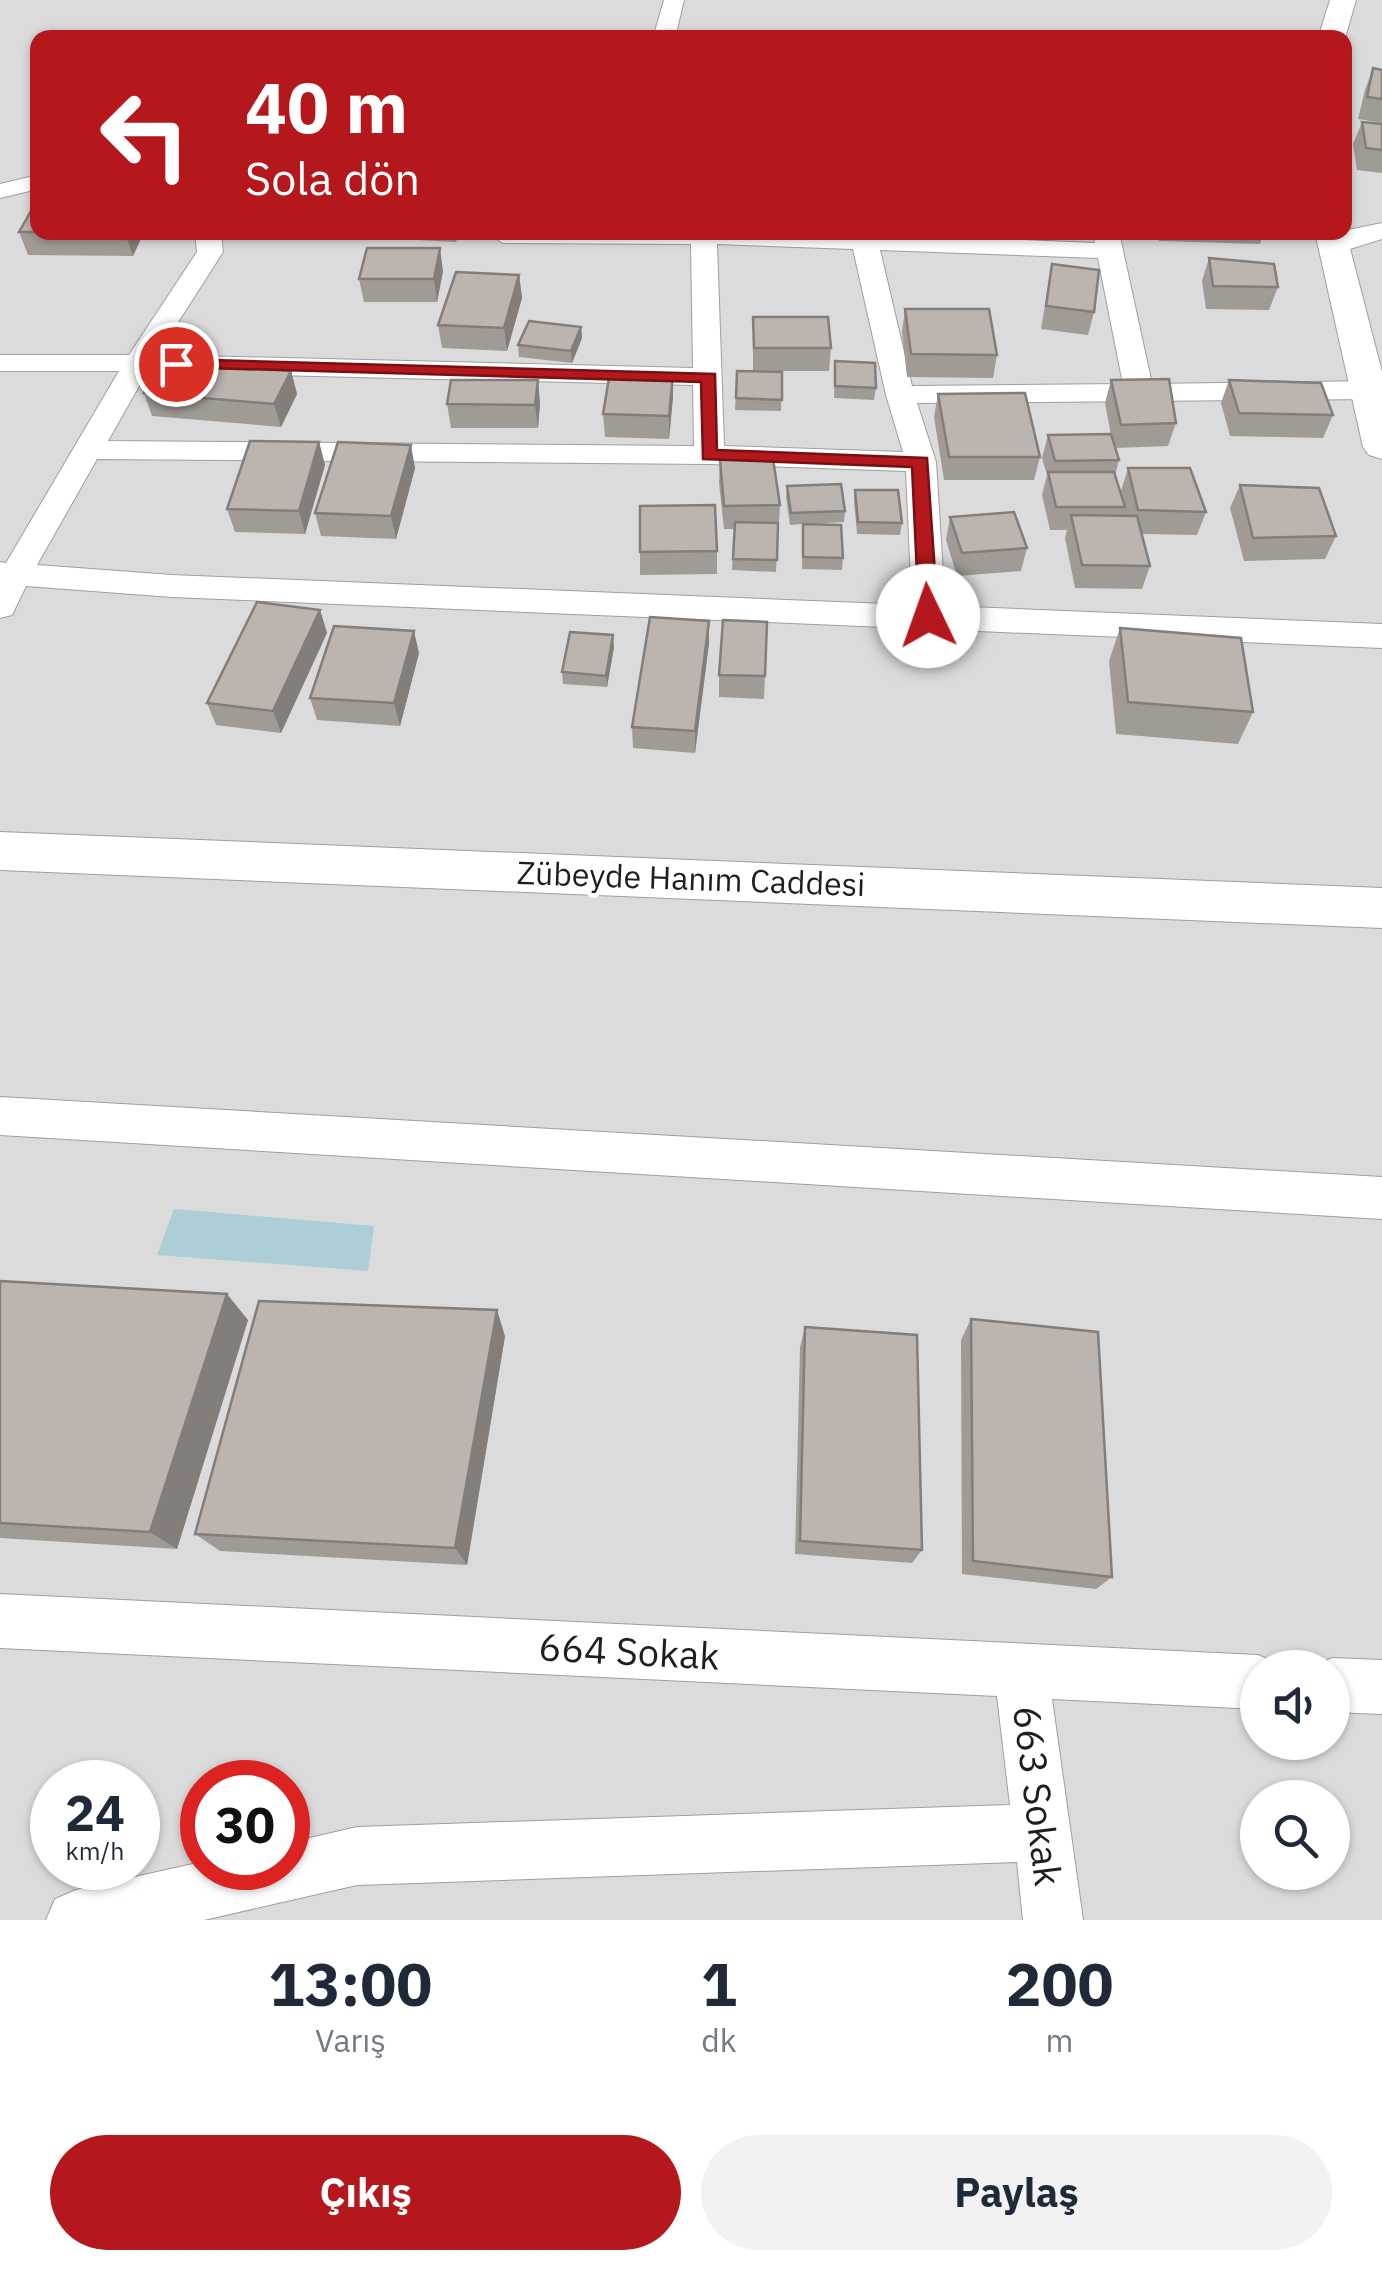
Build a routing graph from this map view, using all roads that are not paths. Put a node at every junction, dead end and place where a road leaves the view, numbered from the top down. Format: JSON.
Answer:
{"nodes":[{"id":1,"x":674,"y":0,"type":"edge"},
{"id":2,"x":1343,"y":0,"type":"edge"},
{"id":3,"x":666,"y":30,"type":"edge"},
{"id":4,"x":1334,"y":30,"type":"edge"},
{"id":5,"x":30,"y":184,"type":"edge"},
{"id":6,"x":0,"y":191,"type":"edge"},
{"id":7,"x":1382,"y":231,"type":"edge"},
{"id":8,"x":1352,"y":236,"type":"edge"},
{"id":9,"x":209,"y":240,"type":"edge"},
{"id":10,"x":704,"y":240,"type":"edge"},
{"id":11,"x":811,"y":240,"type":"edge"},
{"id":12,"x":1333,"y":240,"type":"edge"},
{"id":13,"x":1108,"y":242,"type":"edge"},
{"id":14,"x":865,"y":243,"type":"junction"},
{"id":15,"x":138,"y":362,"type":"junction"},
{"id":16,"x":0,"y":363,"type":"edge"},
{"id":17,"x":709,"y":377,"type":"junction"},
{"id":18,"x":1371,"y":390,"type":"junction"},
{"id":19,"x":1139,"y":391,"type":"junction"},
{"id":20,"x":900,"y":395,"type":"junction"},
{"id":21,"x":1382,"y":446,"type":"edge"},
{"id":22,"x":88,"y":450,"type":"junction"},
{"id":23,"x":709,"y":456,"type":"junction"},
{"id":24,"x":921,"y":462,"type":"junction"},
{"id":25,"x":7,"y":574,"type":"edge"},
{"id":26,"x":0,"y":608,"type":"edge"},
{"id":27,"x":928,"y":616,"type":"junction"},
{"id":28,"x":1382,"y":636,"type":"edge"},
{"id":29,"x":0,"y":851,"type":"edge"},
{"id":30,"x":1382,"y":908,"type":"edge"},
{"id":31,"x":0,"y":1116,"type":"edge"},
{"id":32,"x":1382,"y":1198,"type":"edge"},
{"id":33,"x":0,"y":1621,"type":"edge"},
{"id":34,"x":1021,"y":1671,"type":"junction"},
{"id":35,"x":1240,"y":1681,"type":"edge"},
{"id":36,"x":1350,"y":1686,"type":"edge"},
{"id":37,"x":1382,"y":1687,"type":"edge"},
{"id":38,"x":1042,"y":1833,"type":"junction"},
{"id":39,"x":76,"y":1920,"type":"edge"},
{"id":40,"x":1052,"y":1920,"type":"edge"}],
"edges":[{"from":1,"to":3,"type":"street"},
{"from":2,"to":4,"type":"street"},
{"from":5,"to":6,"type":"street"},
{"from":7,"to":8,"type":"street"},
{"from":9,"to":15,"type":"street"},
{"from":10,"to":17,"type":"street"},
{"from":11,"to":14,"type":"street"},
{"from":12,"to":18,"type":"street"},
{"from":13,"to":14,"type":"street"},
{"from":13,"to":19,"type":"street"},
{"from":14,"to":20,"type":"street"},
{"from":15,"to":16,"type":"street"},
{"from":15,"to":17,"type":"street"},
{"from":15,"to":22,"type":"street"},
{"from":17,"to":23,"type":"street"},
{"from":18,"to":19,"type":"street"},
{"from":18,"to":21,"type":"street"},
{"from":19,"to":20,"type":"street"},
{"from":20,"to":24,"type":"street"},
{"from":22,"to":23,"type":"street"},
{"from":22,"to":25,"type":"street"},
{"from":23,"to":24,"type":"street"},
{"from":24,"to":27,"type":"street"},
{"from":25,"to":26,"type":"street"},
{"from":25,"to":27,"type":"street"},
{"from":27,"to":28,"type":"street"},
{"from":29,"to":30,"type":"street","name":"Zübeyde Hanım Caddesi"},
{"from":31,"to":32,"type":"street"},
{"from":33,"to":34,"type":"street","name":"664 Sokak"},
{"from":34,"to":35,"type":"street","name":"664 Sokak"},
{"from":34,"to":38,"type":"street","name":"663 Sokak"},
{"from":36,"to":37,"type":"street"},
{"from":38,"to":39,"type":"street"},
{"from":38,"to":40,"type":"street","name":"663 Sokak"}]}
